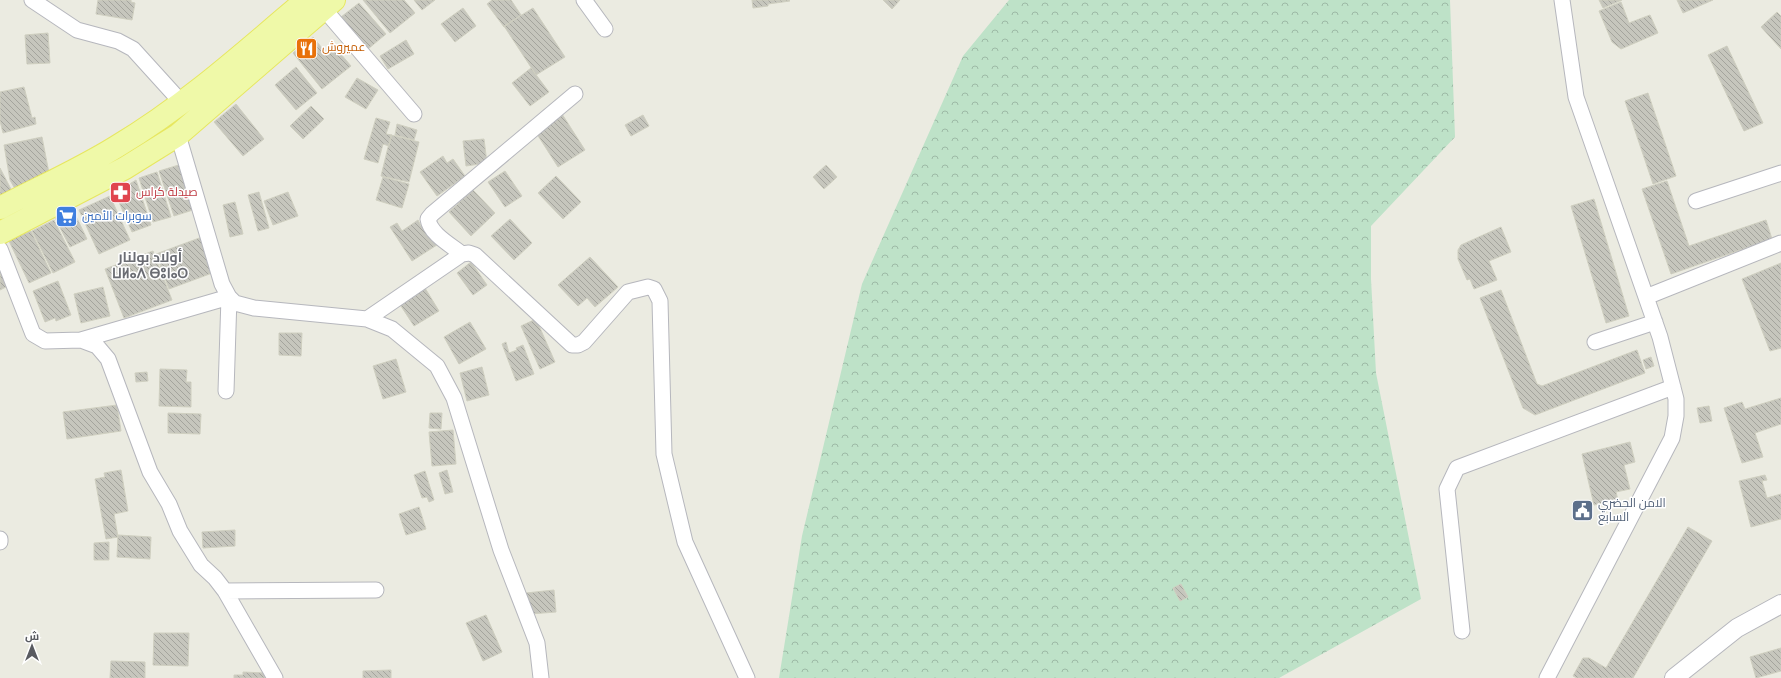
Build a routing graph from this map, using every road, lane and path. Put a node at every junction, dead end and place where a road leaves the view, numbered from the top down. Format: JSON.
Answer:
{"nodes":[{"id":1,"x":32,"y":0,"type":"edge"},
{"id":2,"x":584,"y":0,"type":"edge"},
{"id":3,"x":1562,"y":0,"type":"edge"},
{"id":4,"x":321,"y":3,"type":"edge"},
{"id":5,"x":605,"y":29,"type":"dead end"},
{"id":6,"x":575,"y":94,"type":"dead end"},
{"id":7,"x":182,"y":103,"type":"junction"},
{"id":8,"x":414,"y":114,"type":"dead end"},
{"id":9,"x":178,"y":135,"type":"junction"},
{"id":10,"x":1781,"y":173,"type":"edge"},
{"id":11,"x":1696,"y":201,"type":"dead end"},
{"id":12,"x":0,"y":208,"type":"edge"},
{"id":13,"x":0,"y":233,"type":"edge"},
{"id":14,"x":1781,"y":243,"type":"edge"},
{"id":15,"x":0,"y":248,"type":"edge"},
{"id":16,"x":462,"y":254,"type":"junction"},
{"id":17,"x":229,"y":297,"type":"junction"},
{"id":18,"x":1646,"y":297,"type":"junction"},
{"id":19,"x":367,"y":319,"type":"junction"},
{"id":20,"x":1654,"y":322,"type":"junction"},
{"id":21,"x":81,"y":340,"type":"junction"},
{"id":22,"x":1595,"y":342,"type":"dead end"},
{"id":23,"x":1673,"y":387,"type":"junction"},
{"id":24,"x":226,"y":391,"type":"dead end"},
{"id":25,"x":376,"y":590,"type":"dead end"},
{"id":26,"x":225,"y":592,"type":"junction"},
{"id":27,"x":1781,"y":604,"type":"edge"},
{"id":28,"x":1462,"y":631,"type":"dead end"},
{"id":29,"x":275,"y":678,"type":"edge"},
{"id":30,"x":541,"y":678,"type":"edge"},
{"id":31,"x":747,"y":678,"type":"edge"},
{"id":32,"x":1547,"y":678,"type":"edge"},
{"id":33,"x":1674,"y":678,"type":"edge"}],
"edges":[{"from":1,"to":7,"type":"street"},
{"from":2,"to":5,"type":"street"},
{"from":3,"to":18,"type":"street"},
{"from":4,"to":7,"type":"main road"},
{"from":4,"to":8,"type":"street"},
{"from":4,"to":9,"type":"main road"},
{"from":6,"to":16,"type":"street"},
{"from":7,"to":12,"type":"main road"},
{"from":9,"to":13,"type":"main road"},
{"from":9,"to":17,"type":"street"},
{"from":10,"to":11,"type":"street"},
{"from":14,"to":18,"type":"street"},
{"from":15,"to":21,"type":"street"},
{"from":16,"to":19,"type":"street"},
{"from":16,"to":31,"type":"street"},
{"from":17,"to":19,"type":"street"},
{"from":17,"to":21,"type":"street"},
{"from":17,"to":24,"type":"street"},
{"from":18,"to":20,"type":"street"},
{"from":19,"to":30,"type":"street"},
{"from":20,"to":22,"type":"street"},
{"from":20,"to":23,"type":"street"},
{"from":21,"to":26,"type":"street"},
{"from":23,"to":28,"type":"street"},
{"from":23,"to":32,"type":"street"},
{"from":25,"to":26,"type":"street"},
{"from":26,"to":29,"type":"street"},
{"from":27,"to":33,"type":"street"}]}
